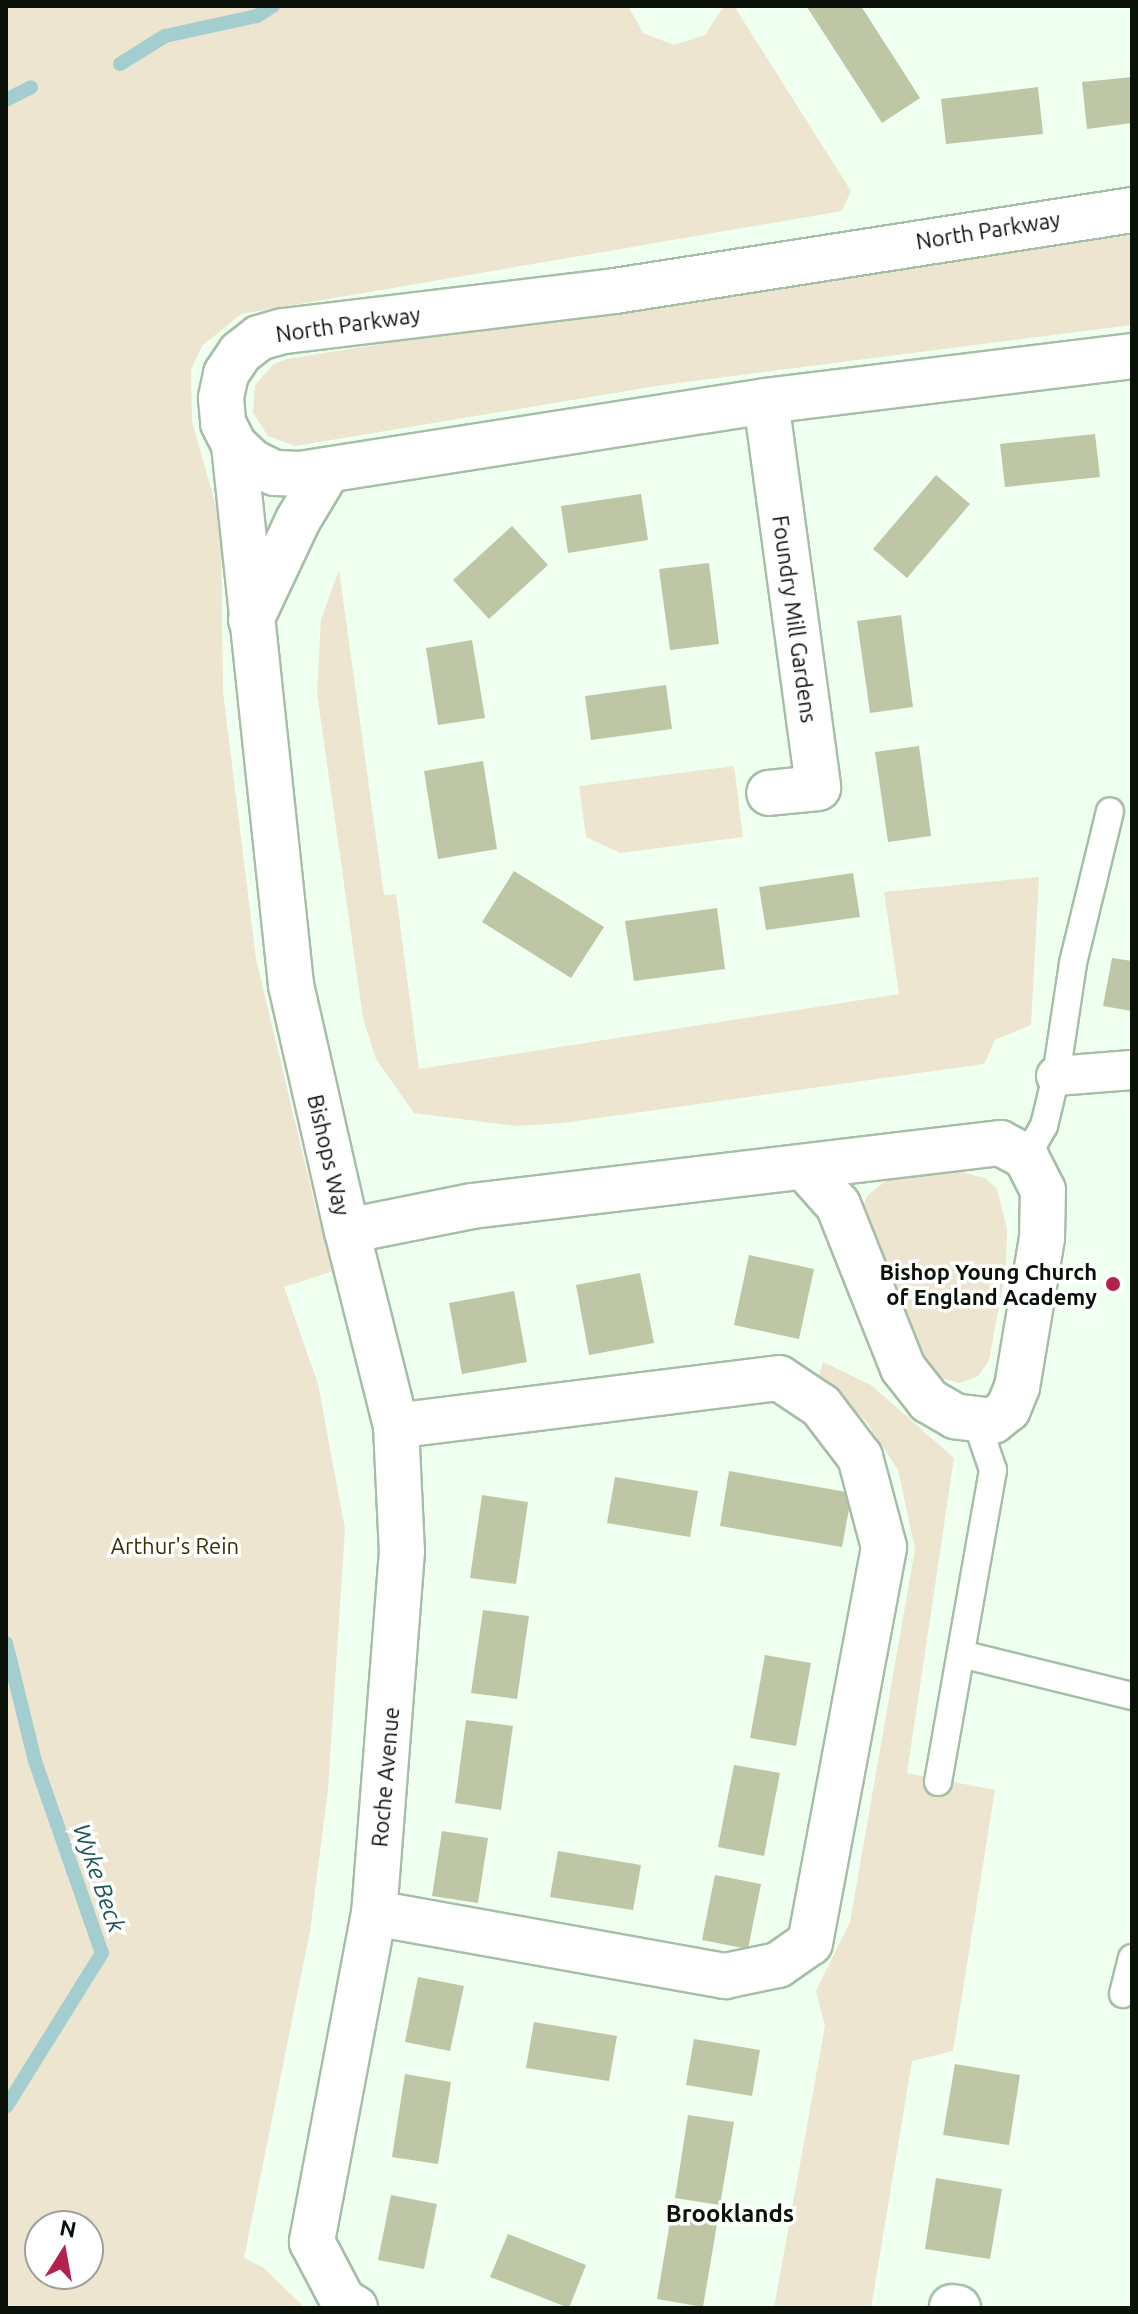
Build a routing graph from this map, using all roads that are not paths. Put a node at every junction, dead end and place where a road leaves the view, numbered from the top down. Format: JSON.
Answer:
{"nodes":[{"id":1,"x":1132,"y":210,"type":"edge"},
{"id":2,"x":1132,"y":356,"type":"edge"},
{"id":3,"x":766,"y":401,"type":"junction"},
{"id":4,"x":234,"y":445,"type":"junction"},
{"id":5,"x":328,"y":470,"type":"junction"},
{"id":6,"x":251,"y":620,"type":"junction"},
{"id":7,"x":769,"y":793,"type":"dead end"},
{"id":8,"x":1110,"y":811,"type":"dead end"},
{"id":9,"x":1132,"y":1070,"type":"edge"},
{"id":10,"x":1056,"y":1076,"type":"junction"},
{"id":11,"x":1026,"y":1157,"type":"junction"},
{"id":12,"x":806,"y":1169,"type":"junction"},
{"id":13,"x":347,"y":1231,"type":"junction"},
{"id":14,"x":976,"y":1420,"type":"junction"},
{"id":15,"x":396,"y":1426,"type":"junction"},
{"id":16,"x":961,"y":1654,"type":"junction"},
{"id":17,"x":1132,"y":1696,"type":"edge"},
{"id":18,"x":938,"y":1782,"type":"dead end"},
{"id":19,"x":374,"y":1913,"type":"junction"},
{"id":20,"x":1132,"y":1958,"type":"edge"},
{"id":21,"x":1123,"y":1994,"type":"dead end"},
{"id":22,"x":355,"y":2308,"type":"edge"}],
"edges":[{"from":1,"to":4,"type":"street","name":"North Parkway"},
{"from":2,"to":3,"type":"street"},
{"from":3,"to":5,"type":"street"},
{"from":3,"to":7,"type":"street","name":"Foundry Mill Gardens"},
{"from":4,"to":5,"type":"street"},
{"from":4,"to":6,"type":"street","name":"Bishops Way"},
{"from":5,"to":6,"type":"street"},
{"from":6,"to":13,"type":"street","name":"Bishops Way"},
{"from":8,"to":10,"type":"lane"},
{"from":9,"to":10,"type":"street"},
{"from":10,"to":11,"type":"lane"},
{"from":11,"to":12,"type":"street","name":"Bishops Way"},
{"from":11,"to":14,"type":"street"},
{"from":12,"to":13,"type":"street","name":"Bishops Way"},
{"from":12,"to":14,"type":"street"},
{"from":13,"to":15,"type":"street","name":"Roche Avenue"},
{"from":14,"to":16,"type":"lane"},
{"from":15,"to":19,"type":"street","name":"Roche Avenue"},
{"from":15,"to":19,"type":"street"},
{"from":16,"to":17,"type":"lane"},
{"from":16,"to":18,"type":"lane"},
{"from":19,"to":22,"type":"street","name":"Roche Avenue"},
{"from":20,"to":21,"type":"lane"}]}
